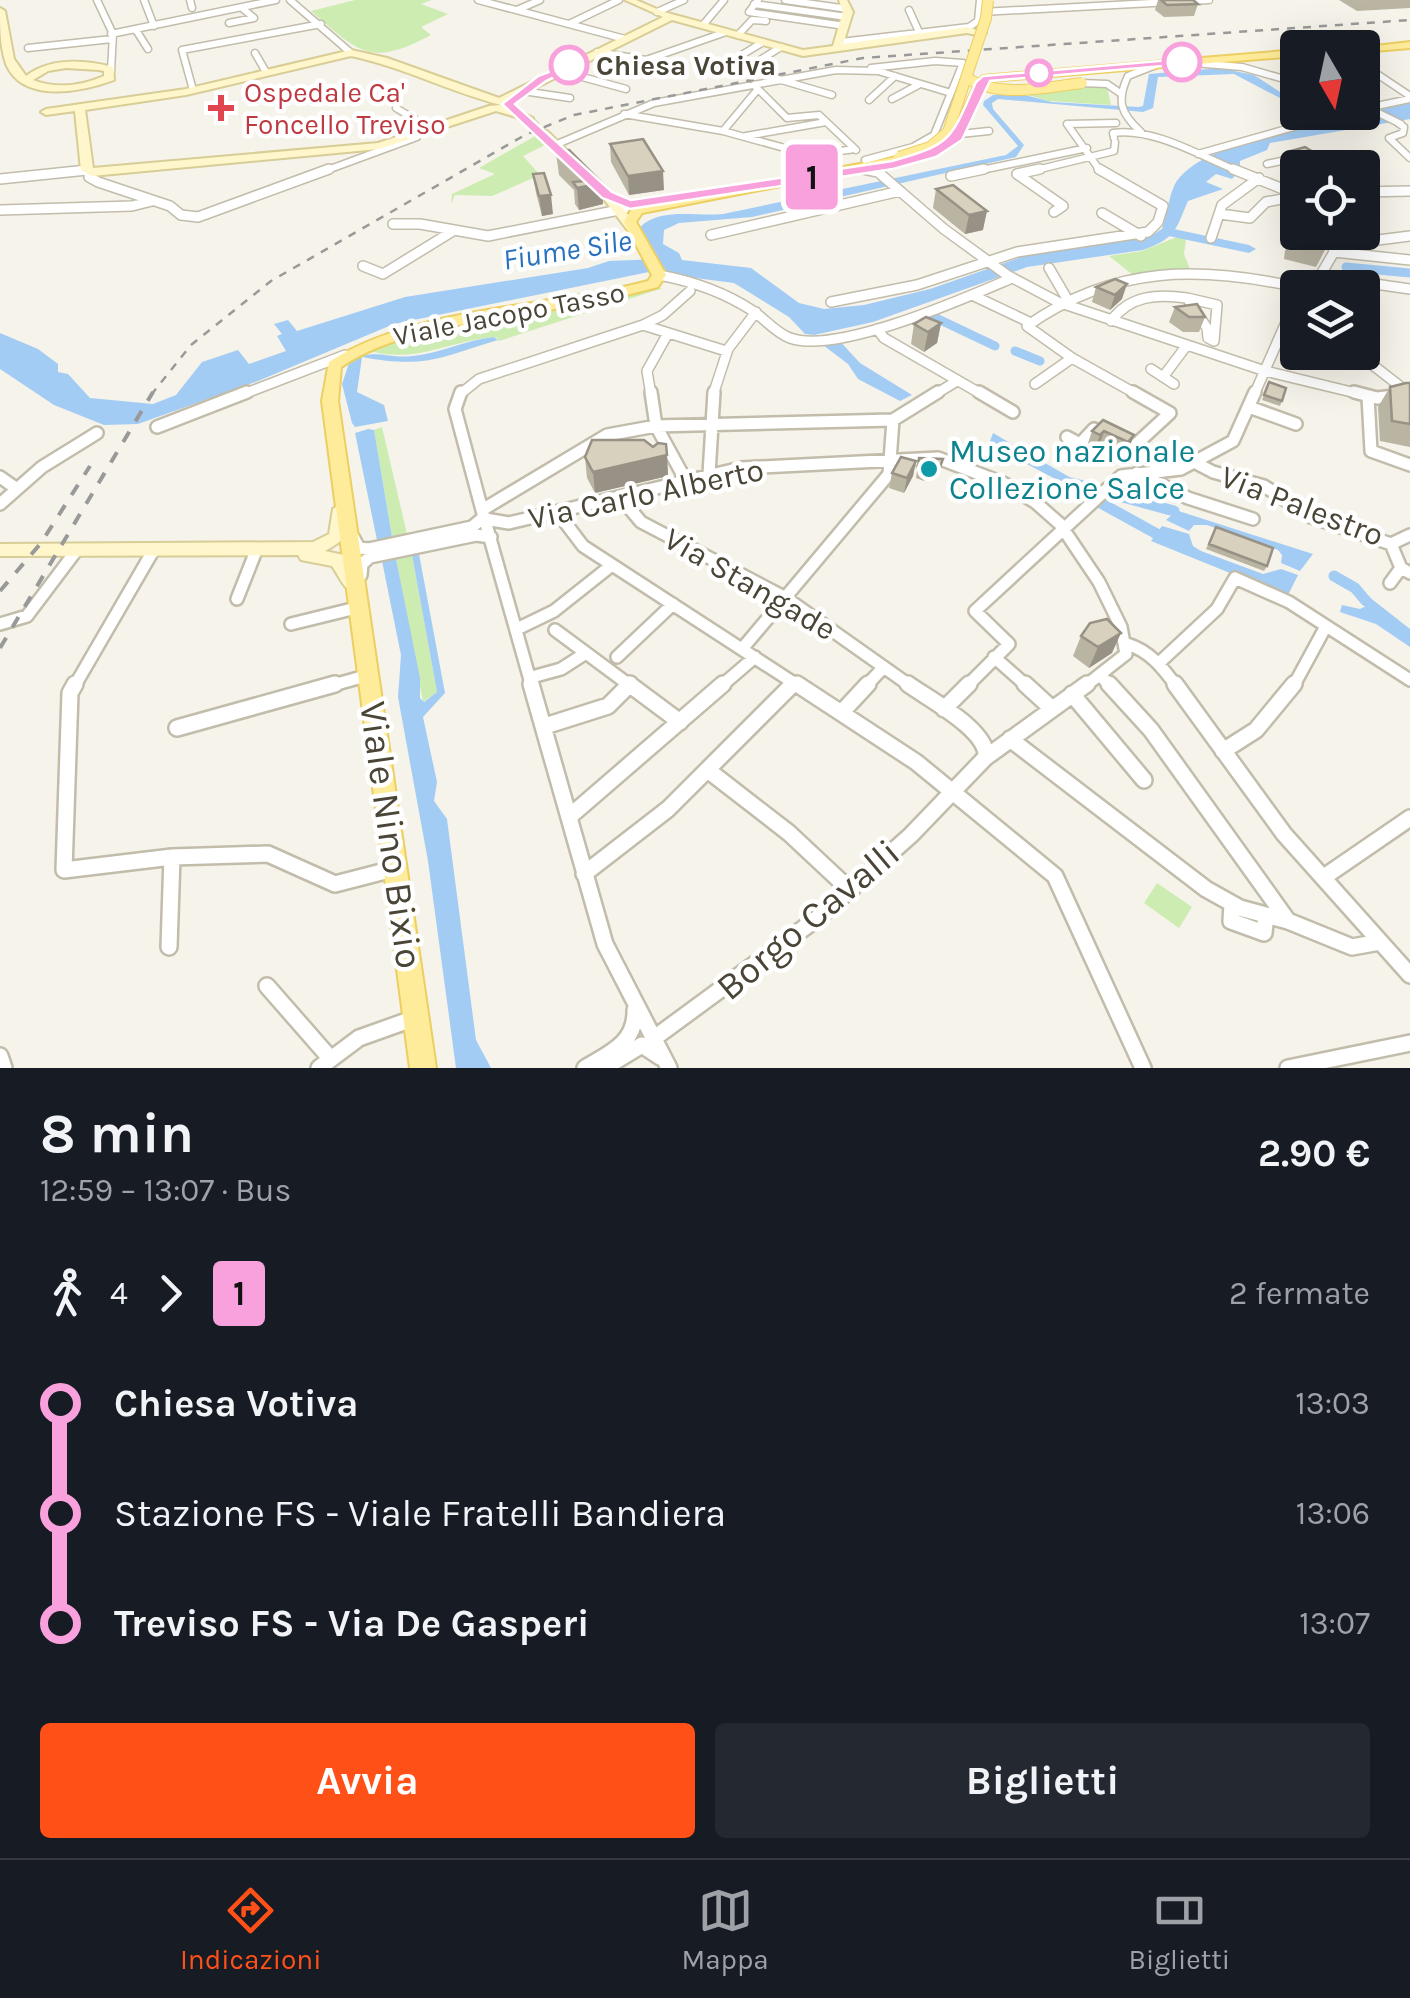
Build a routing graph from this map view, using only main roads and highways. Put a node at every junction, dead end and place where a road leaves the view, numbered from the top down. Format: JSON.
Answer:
{"nodes":[{"id":1,"x":988,"y":0,"type":"edge"},
{"id":2,"x":1410,"y":45,"type":"edge"},
{"id":3,"x":1380,"y":47,"type":"edge"},
{"id":4,"x":1280,"y":55,"type":"edge"},
{"id":5,"x":1161,"y":64,"type":"junction"},
{"id":6,"x":967,"y":78,"type":"junction"},
{"id":7,"x":879,"y":160,"type":"junction"},
{"id":8,"x":330,"y":376,"type":"joint"},
{"id":9,"x":423,"y":1066,"type":"edge"}],
"edges":[{"from":1,"to":6,"type":"main road","bridge":true},
{"from":2,"to":3,"type":"main road"},
{"from":4,"to":5,"type":"main road"},
{"from":5,"to":6,"type":"main road","bridge":true},
{"from":5,"to":7,"type":"main road"},
{"from":6,"to":7,"type":"main road","bridge":true},
{"from":7,"to":8,"type":"main road","name":"Viale Jacopo Tasso"},
{"from":8,"to":9,"type":"main road","name":"Viale Nino Bixio"}]}
